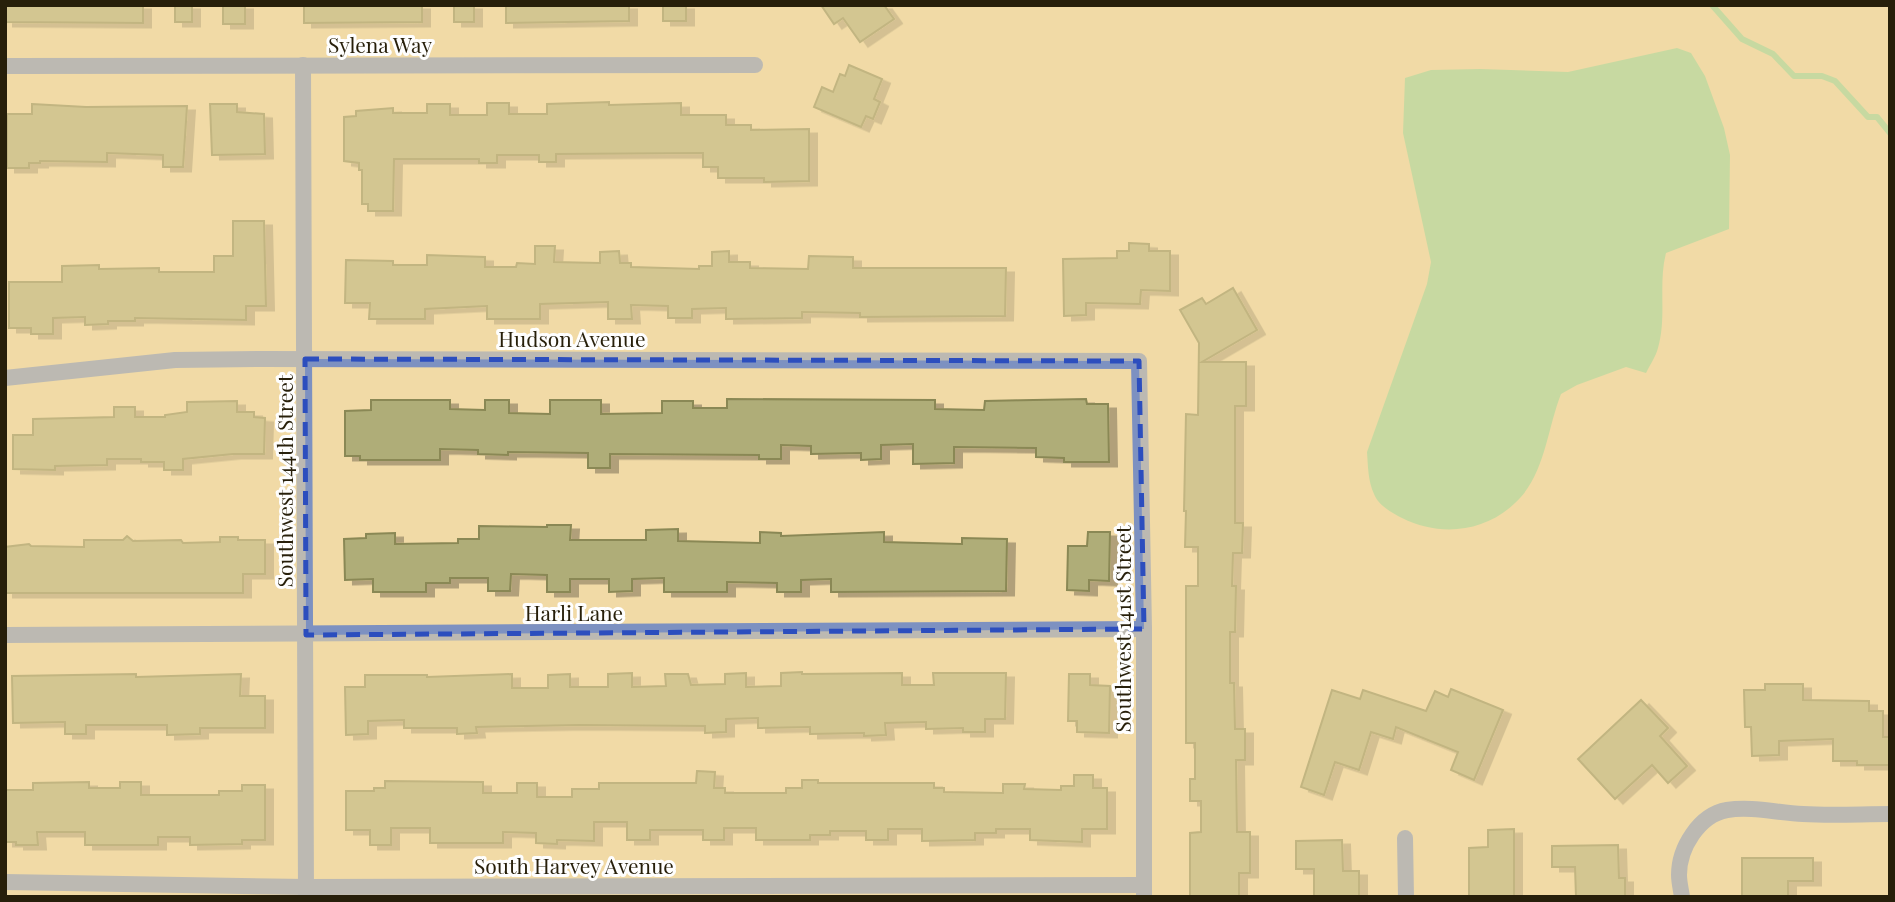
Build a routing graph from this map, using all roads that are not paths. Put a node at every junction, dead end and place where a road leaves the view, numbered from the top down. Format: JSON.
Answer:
{"nodes":[{"id":1,"x":303,"y":65,"type":"junction"},
{"id":2,"x":755,"y":65,"type":"dead end"},
{"id":3,"x":5,"y":66,"type":"edge"},
{"id":4,"x":304,"y":359,"type":"junction"},
{"id":5,"x":1139,"y":361,"type":"joint"},
{"id":6,"x":5,"y":378,"type":"edge"},
{"id":7,"x":1144,"y":629,"type":"junction"},
{"id":8,"x":5,"y":635,"type":"edge"},
{"id":9,"x":306,"y":635,"type":"junction"},
{"id":10,"x":1890,"y":814,"type":"edge"},
{"id":11,"x":1405,"y":838,"type":"dead end"},
{"id":12,"x":5,"y":882,"type":"edge"},
{"id":13,"x":1144,"y":891,"type":"edge"},
{"id":14,"x":306,"y":892,"type":"edge"},
{"id":15,"x":1406,"y":897,"type":"edge"},
{"id":16,"x":1682,"y":897,"type":"edge"}],
"edges":[{"from":1,"to":2,"type":"street","name":"Sylena Way"},
{"from":1,"to":3,"type":"street","name":"Sylena Way"},
{"from":1,"to":4,"type":"street","name":"Southwest 144th Street"},
{"from":4,"to":5,"type":"street","name":"Hudson Avenue"},
{"from":4,"to":6,"type":"street","name":"Hudson Avenue"},
{"from":4,"to":9,"type":"street","name":"Southwest 144th Street"},
{"from":5,"to":7,"type":"street","name":"Southwest 141st Street"},
{"from":7,"to":9,"type":"street","name":"Harli Lane"},
{"from":7,"to":13,"type":"street","name":"Southwest 141st Street"},
{"from":8,"to":9,"type":"street","name":"Harli Lane"},
{"from":9,"to":14,"type":"street","name":"Southwest 144th Street"},
{"from":10,"to":16,"type":"street"},
{"from":11,"to":15,"type":"street"},
{"from":12,"to":14,"type":"street","name":"South Harvey Avenue"},
{"from":13,"to":14,"type":"street","name":"South Harvey Avenue"}]}
